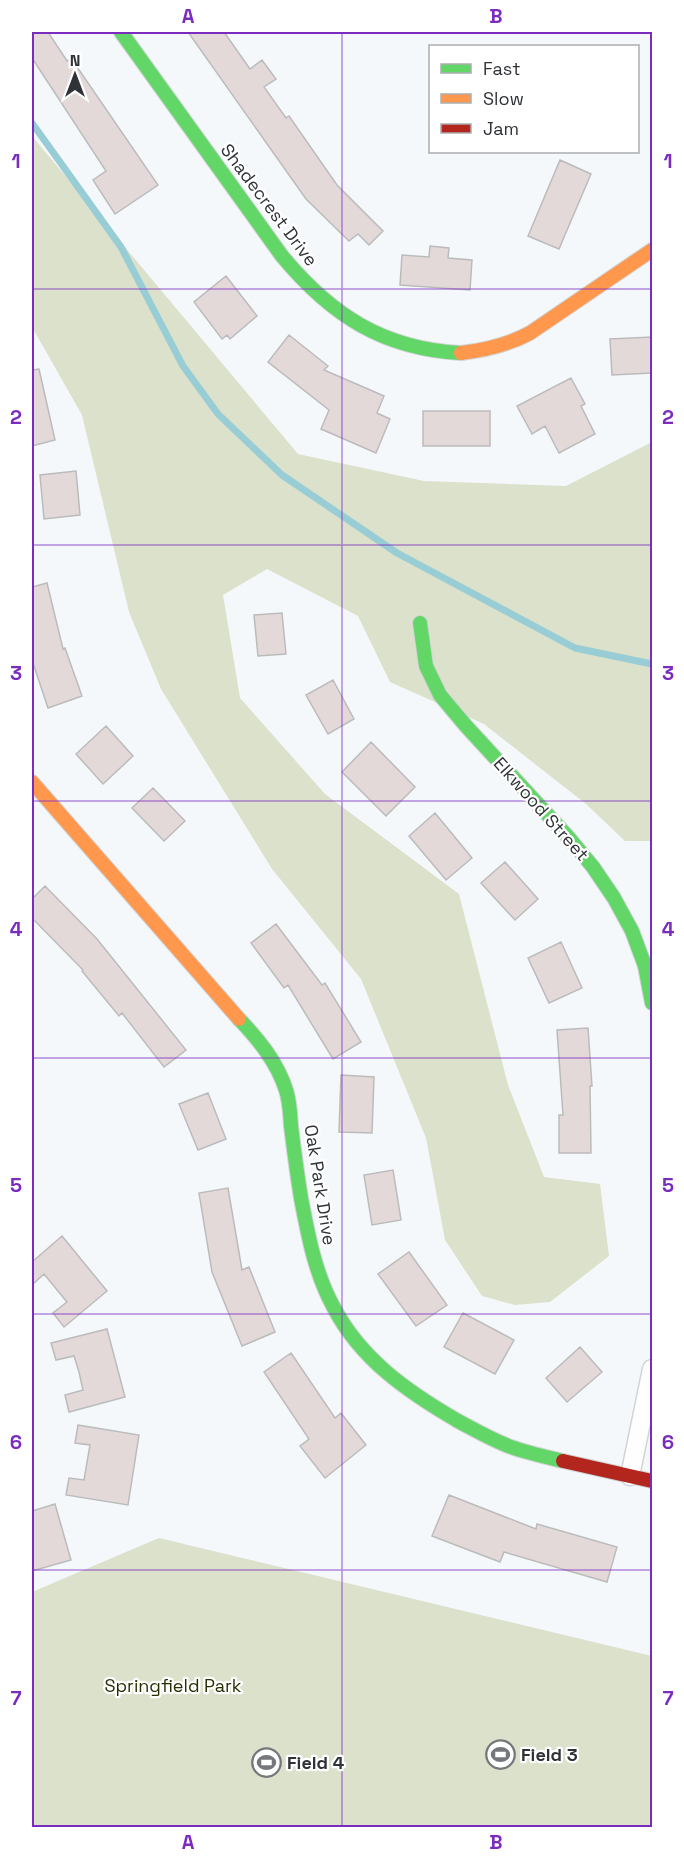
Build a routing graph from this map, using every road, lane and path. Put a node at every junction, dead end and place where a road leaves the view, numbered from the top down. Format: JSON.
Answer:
{"nodes":[{"id":1,"x":120,"y":32,"type":"edge"},
{"id":2,"x":652,"y":250,"type":"edge"},
{"id":3,"x":420,"y":623,"type":"dead end"},
{"id":4,"x":32,"y":782,"type":"edge"},
{"id":5,"x":652,"y":1003,"type":"edge"},
{"id":6,"x":652,"y":1369,"type":"edge"},
{"id":7,"x":630,"y":1476,"type":"junction"},
{"id":8,"x":652,"y":1481,"type":"edge"}],
"edges":[{"from":1,"to":2,"type":"street","name":"Shadecrest Drive"},
{"from":3,"to":5,"type":"street","name":"Elkwood Street"},
{"from":4,"to":7,"type":"street","name":"Oak Park Drive"},
{"from":6,"to":7,"type":"street"},
{"from":7,"to":8,"type":"street","name":"Oak Park Drive"}]}
